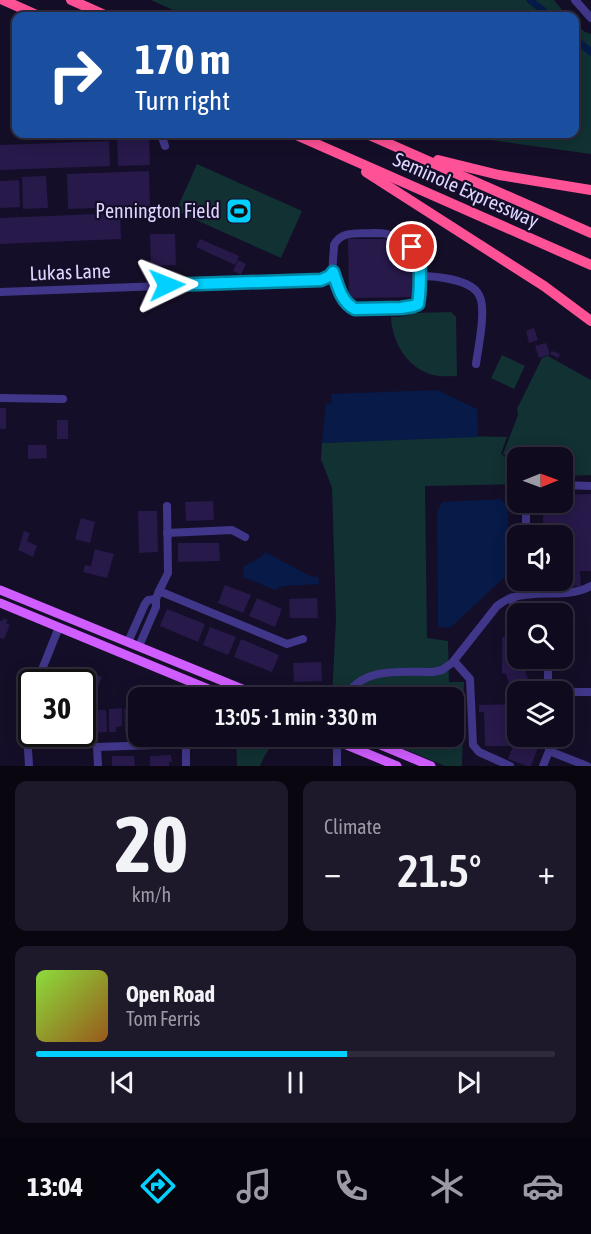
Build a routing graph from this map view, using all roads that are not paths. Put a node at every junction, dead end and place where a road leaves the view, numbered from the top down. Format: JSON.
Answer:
{"nodes":[{"id":1,"x":3,"y":0,"type":"edge"},
{"id":2,"x":71,"y":0,"type":"edge"},
{"id":3,"x":575,"y":0,"type":"edge"},
{"id":4,"x":30,"y":12,"type":"edge"},
{"id":5,"x":98,"y":12,"type":"edge"},
{"id":6,"x":591,"y":18,"type":"edge"},
{"id":7,"x":162,"y":138,"type":"edge"},
{"id":8,"x":303,"y":138,"type":"edge"},
{"id":9,"x":375,"y":138,"type":"edge"},
{"id":10,"x":165,"y":146,"type":"dead end"},
{"id":11,"x":405,"y":151,"type":"junction"},
{"id":12,"x":335,"y":152,"type":"junction"},
{"id":13,"x":591,"y":190,"type":"edge"},
{"id":14,"x":591,"y":233,"type":"edge"},
{"id":15,"x":591,"y":265,"type":"edge"},
{"id":16,"x":333,"y":272,"type":"junction"},
{"id":17,"x":419,"y":276,"type":"junction"},
{"id":18,"x":0,"y":292,"type":"edge"},
{"id":19,"x":591,"y":321,"type":"edge"},
{"id":20,"x":476,"y":364,"type":"dead end"},
{"id":21,"x":0,"y":398,"type":"edge"},
{"id":22,"x":63,"y":399,"type":"dead end"},
{"id":23,"x":573,"y":485,"type":"edge"},
{"id":24,"x":591,"y":486,"type":"edge"},
{"id":25,"x":167,"y":506,"type":"dead end"},
{"id":26,"x":167,"y":532,"type":"junction"},
{"id":27,"x":246,"y":537,"type":"dead end"},
{"id":28,"x":591,"y":586,"type":"edge"},
{"id":29,"x":0,"y":590,"type":"edge"},
{"id":30,"x":528,"y":591,"type":"edge"},
{"id":31,"x":528,"y":594,"type":"junction"},
{"id":32,"x":547,"y":594,"type":"junction"},
{"id":33,"x":158,"y":595,"type":"junction"},
{"id":34,"x":511,"y":598,"type":"junction"},
{"id":35,"x":0,"y":603,"type":"edge"},
{"id":36,"x":513,"y":603,"type":"edge"},
{"id":37,"x":547,"y":603,"type":"edge"},
{"id":38,"x":143,"y":608,"type":"junction"},
{"id":39,"x":153,"y":612,"type":"junction"},
{"id":40,"x":59,"y":627,"type":"junction"},
{"id":41,"x":303,"y":639,"type":"dead end"},
{"id":42,"x":128,"y":642,"type":"junction"},
{"id":43,"x":139,"y":646,"type":"junction"},
{"id":44,"x":106,"y":647,"type":"junction"},
{"id":45,"x":453,"y":661,"type":"junction"},
{"id":46,"x":41,"y":669,"type":"edge"},
{"id":47,"x":201,"y":686,"type":"edge"},
{"id":48,"x":238,"y":687,"type":"edge"},
{"id":49,"x":353,"y":687,"type":"edge"},
{"id":50,"x":573,"y":692,"type":"edge"},
{"id":51,"x":591,"y":692,"type":"edge"},
{"id":52,"x":128,"y":745,"type":"edge"},
{"id":53,"x":29,"y":747,"type":"edge"},
{"id":54,"x":186,"y":747,"type":"edge"},
{"id":55,"x":337,"y":747,"type":"edge"},
{"id":56,"x":355,"y":747,"type":"edge"},
{"id":57,"x":385,"y":747,"type":"edge"},
{"id":58,"x":549,"y":747,"type":"edge"},
{"id":59,"x":549,"y":751,"type":"junction"},
{"id":60,"x":576,"y":761,"type":"edge"},
{"id":61,"x":29,"y":766,"type":"edge"},
{"id":62,"x":98,"y":766,"type":"edge"},
{"id":63,"x":186,"y":766,"type":"edge"},
{"id":64,"x":337,"y":766,"type":"edge"},
{"id":65,"x":398,"y":766,"type":"edge"},
{"id":66,"x":431,"y":766,"type":"edge"},
{"id":67,"x":510,"y":766,"type":"edge"},
{"id":68,"x":543,"y":766,"type":"edge"},
{"id":69,"x":586,"y":766,"type":"edge"}],
"edges":[{"from":1,"to":4,"type":"highway"},
{"from":2,"to":5,"type":"highway"},
{"from":3,"to":6,"type":"street"},
{"from":7,"to":10,"type":"street"},
{"from":8,"to":12,"type":"highway","name":"Seminole Expressway"},
{"from":9,"to":11,"type":"highway","name":"Seminole Expressway"},
{"from":11,"to":13,"type":"highway"},
{"from":11,"to":14,"type":"highway","name":"Seminole Expressway"},
{"from":12,"to":15,"type":"highway","name":"Seminole Expressway"},
{"from":12,"to":19,"type":"highway"},
{"from":16,"to":17,"type":"street"},
{"from":16,"to":17,"type":"street"},
{"from":16,"to":18,"type":"street","name":"Lukas Lane"},
{"from":17,"to":20,"type":"street"},
{"from":21,"to":22,"type":"street"},
{"from":23,"to":24,"type":"street"},
{"from":25,"to":26,"type":"street"},
{"from":26,"to":27,"type":"street"},
{"from":26,"to":33,"type":"street"},
{"from":28,"to":32,"type":"street"},
{"from":29,"to":42,"type":"main road"},
{"from":30,"to":31,"type":"street"},
{"from":31,"to":32,"type":"street"},
{"from":31,"to":34,"type":"street"},
{"from":32,"to":37,"type":"street"},
{"from":33,"to":38,"type":"street"},
{"from":33,"to":39,"type":"street"},
{"from":33,"to":41,"type":"street"},
{"from":34,"to":36,"type":"street"},
{"from":34,"to":45,"type":"street"},
{"from":35,"to":40,"type":"main road"},
{"from":38,"to":39,"type":"street"},
{"from":38,"to":42,"type":"street"},
{"from":39,"to":43,"type":"street"},
{"from":40,"to":44,"type":"main road"},
{"from":40,"to":46,"type":"street"},
{"from":42,"to":43,"type":"main road"},
{"from":43,"to":44,"type":"main road"},
{"from":43,"to":48,"type":"main road"},
{"from":44,"to":47,"type":"main road"},
{"from":45,"to":49,"type":"street"},
{"from":45,"to":67,"type":"street"},
{"from":50,"to":51,"type":"street"},
{"from":52,"to":62,"type":"street"},
{"from":53,"to":61,"type":"street"},
{"from":54,"to":63,"type":"street"},
{"from":55,"to":64,"type":"street"},
{"from":56,"to":65,"type":"main road"},
{"from":57,"to":66,"type":"main road"},
{"from":58,"to":59,"type":"street"},
{"from":59,"to":60,"type":"street"},
{"from":59,"to":68,"type":"street"},
{"from":60,"to":69,"type":"street"}]}
